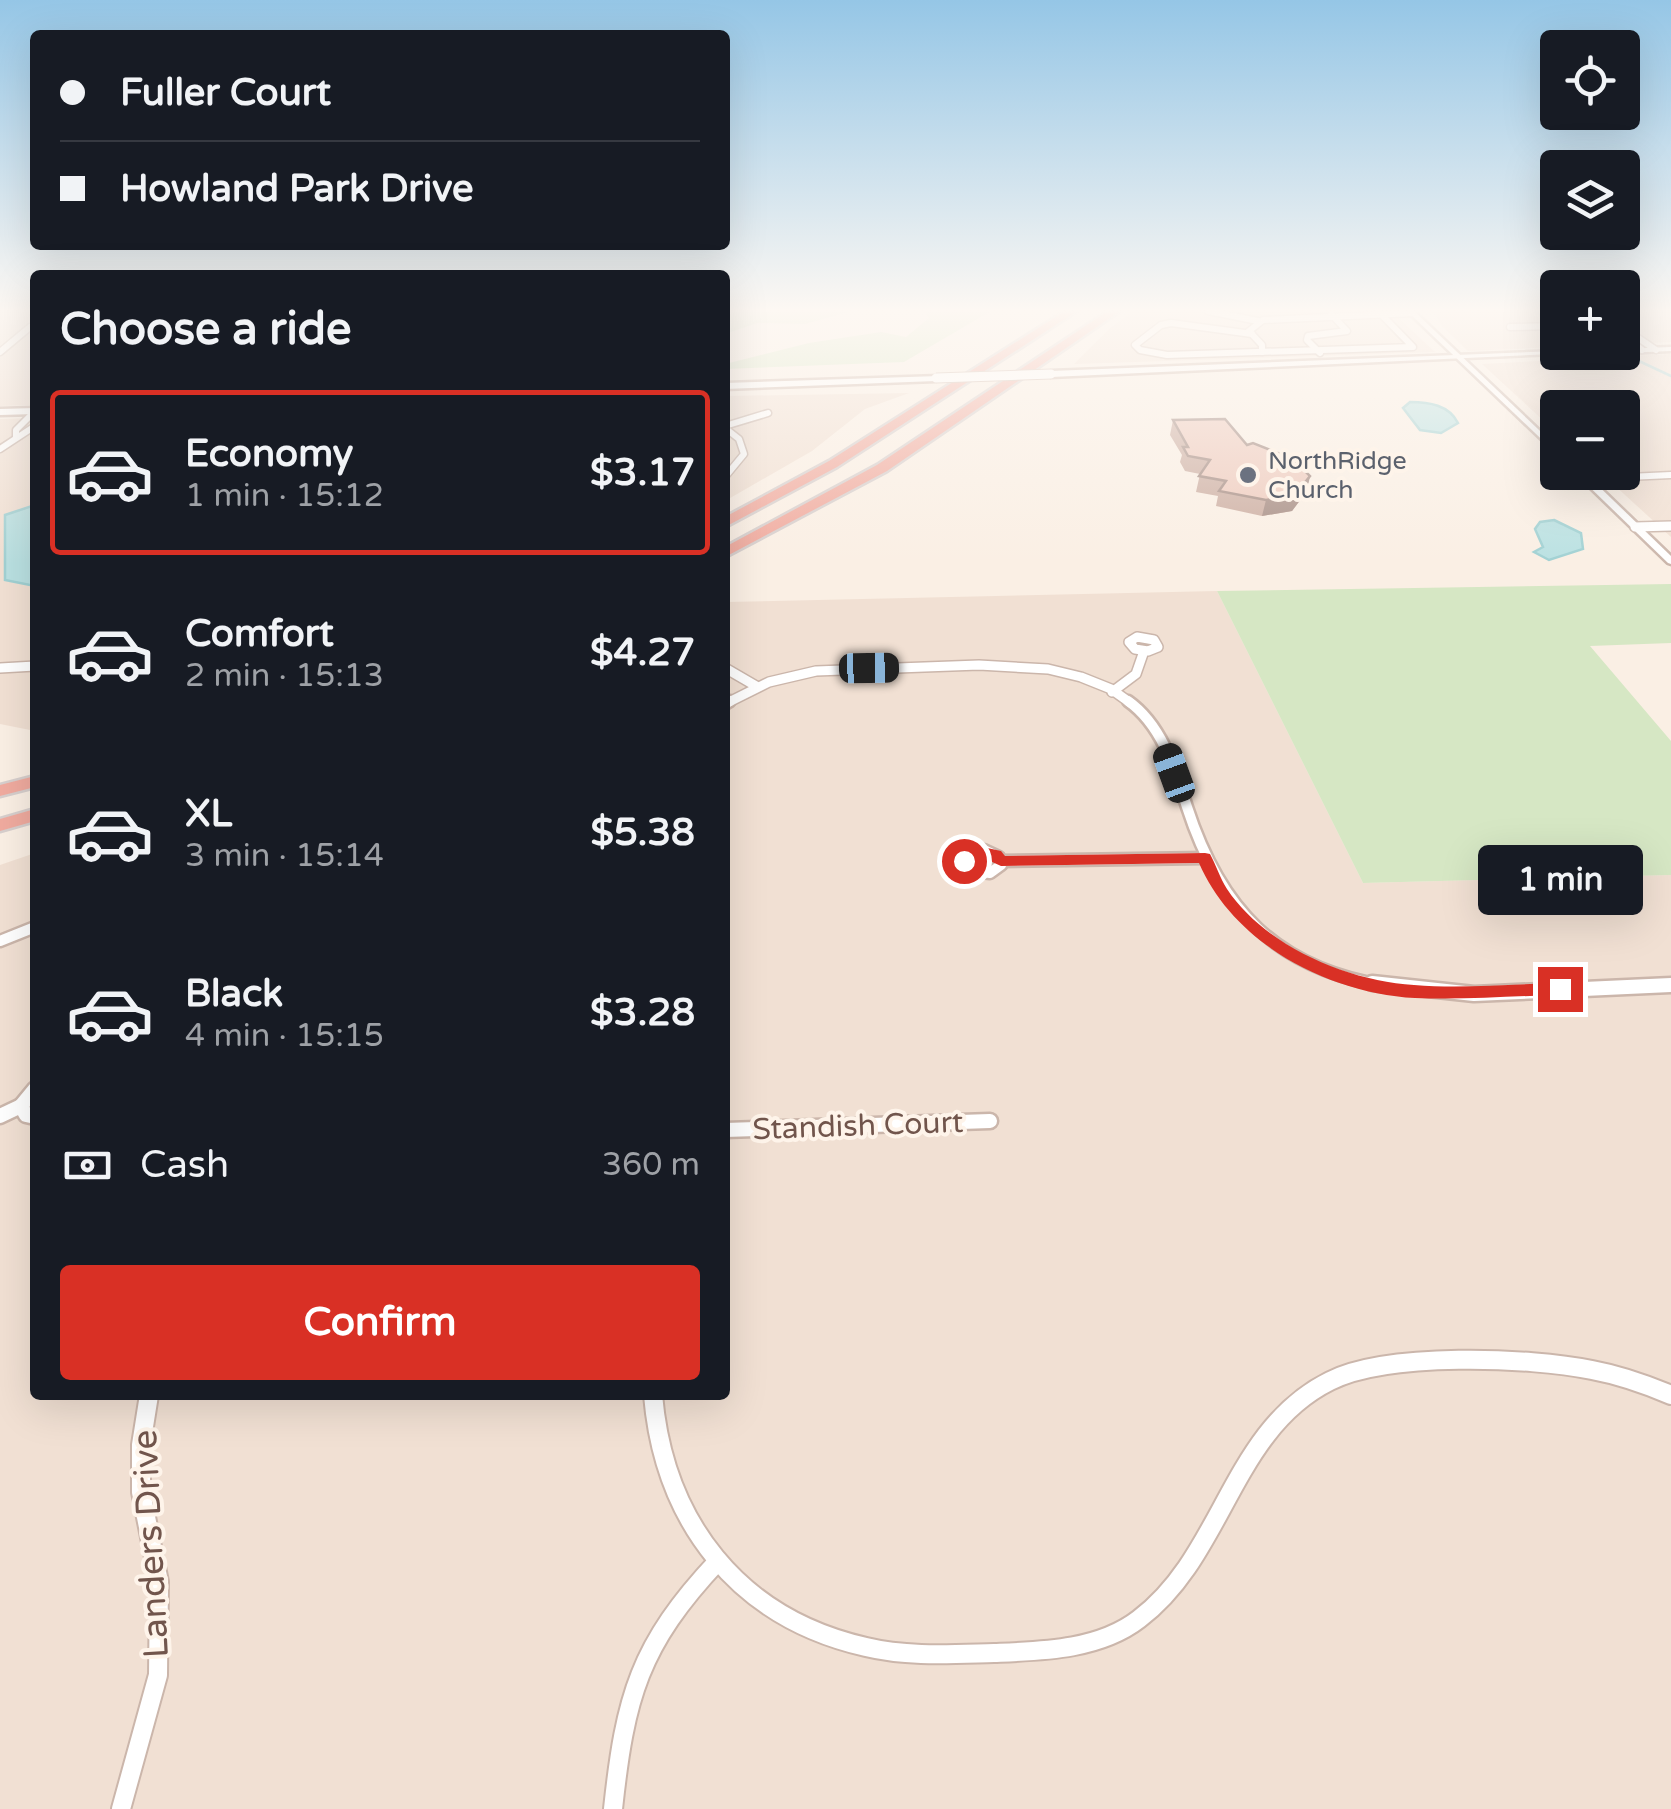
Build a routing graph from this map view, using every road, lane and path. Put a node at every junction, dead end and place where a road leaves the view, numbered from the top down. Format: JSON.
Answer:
{"nodes":[{"id":1,"x":940,"y":395,"type":"edge"},
{"id":2,"x":990,"y":395,"type":"edge"},
{"id":3,"x":1498,"y":395,"type":"edge"},
{"id":4,"x":30,"y":411,"type":"edge"},
{"id":5,"x":0,"y":412,"type":"edge"},
{"id":6,"x":768,"y":413,"type":"dead end"},
{"id":7,"x":30,"y":416,"type":"edge"},
{"id":8,"x":730,"y":425,"type":"edge"},
{"id":9,"x":30,"y":429,"type":"edge"},
{"id":10,"x":730,"y":431,"type":"edge"},
{"id":11,"x":1540,"y":436,"type":"edge"},
{"id":12,"x":16,"y":437,"type":"junction"},
{"id":13,"x":0,"y":449,"type":"edge"},
{"id":14,"x":730,"y":472,"type":"edge"},
{"id":15,"x":1640,"y":476,"type":"edge"},
{"id":16,"x":1671,"y":476,"type":"edge"},
{"id":17,"x":1596,"y":490,"type":"edge"},
{"id":18,"x":730,"y":520,"type":"edge"},
{"id":19,"x":1671,"y":526,"type":"edge"},
{"id":20,"x":1634,"y":527,"type":"junction"},
{"id":21,"x":730,"y":550,"type":"edge"},
{"id":22,"x":1671,"y":561,"type":"edge"},
{"id":23,"x":1144,"y":651,"type":"dead end"},
{"id":24,"x":30,"y":666,"type":"edge"},
{"id":25,"x":0,"y":668,"type":"edge"},
{"id":26,"x":730,"y":671,"type":"edge"},
{"id":27,"x":756,"y":686,"type":"junction"},
{"id":28,"x":1112,"y":692,"type":"junction"},
{"id":29,"x":730,"y":693,"type":"edge"},
{"id":30,"x":736,"y":697,"type":"junction"},
{"id":31,"x":730,"y":701,"type":"edge"},
{"id":32,"x":30,"y":783,"type":"edge"},
{"id":33,"x":0,"y":792,"type":"edge"},
{"id":34,"x":30,"y":816,"type":"edge"},
{"id":35,"x":0,"y":825,"type":"edge"},
{"id":36,"x":1205,"y":858,"type":"junction"},
{"id":37,"x":1001,"y":861,"type":"dead end"},
{"id":38,"x":30,"y":929,"type":"edge"},
{"id":39,"x":0,"y":942,"type":"edge"},
{"id":40,"x":1671,"y":985,"type":"edge"},
{"id":41,"x":30,"y":1095,"type":"edge"},
{"id":42,"x":21,"y":1106,"type":"junction"},
{"id":43,"x":30,"y":1115,"type":"edge"},
{"id":44,"x":0,"y":1116,"type":"edge"},
{"id":45,"x":990,"y":1121,"type":"dead end"},
{"id":46,"x":730,"y":1130,"type":"edge"},
{"id":47,"x":1671,"y":1395,"type":"edge"},
{"id":48,"x":148,"y":1400,"type":"edge"},
{"id":49,"x":653,"y":1400,"type":"edge"},
{"id":50,"x":718,"y":1561,"type":"junction"},
{"id":51,"x":120,"y":1809,"type":"edge"},
{"id":52,"x":613,"y":1809,"type":"edge"}],
"edges":[{"from":1,"to":18,"type":"highway"},
{"from":2,"to":21,"type":"highway"},
{"from":3,"to":11,"type":"street"},
{"from":4,"to":5,"type":"main road"},
{"from":6,"to":8,"type":"street"},
{"from":7,"to":12,"type":"street"},
{"from":9,"to":12,"type":"street"},
{"from":10,"to":14,"type":"street"},
{"from":12,"to":13,"type":"street"},
{"from":15,"to":16,"type":"street"},
{"from":17,"to":20,"type":"street"},
{"from":19,"to":20,"type":"street"},
{"from":20,"to":22,"type":"street"},
{"from":23,"to":28,"type":"street"},
{"from":24,"to":25,"type":"street"},
{"from":26,"to":27,"type":"street"},
{"from":27,"to":28,"type":"street"},
{"from":27,"to":30,"type":"street"},
{"from":28,"to":36,"type":"street"},
{"from":29,"to":30,"type":"street"},
{"from":30,"to":31,"type":"street"},
{"from":32,"to":33,"type":"highway"},
{"from":34,"to":35,"type":"highway"},
{"from":36,"to":37,"type":"street"},
{"from":36,"to":40,"type":"street"},
{"from":38,"to":39,"type":"street"},
{"from":41,"to":42,"type":"street"},
{"from":42,"to":43,"type":"street"},
{"from":42,"to":44,"type":"street"},
{"from":45,"to":46,"type":"street","name":"Standish Court"},
{"from":47,"to":50,"type":"street"},
{"from":48,"to":51,"type":"street","name":"Landers Drive"},
{"from":49,"to":50,"type":"street"},
{"from":50,"to":52,"type":"street"}]}
